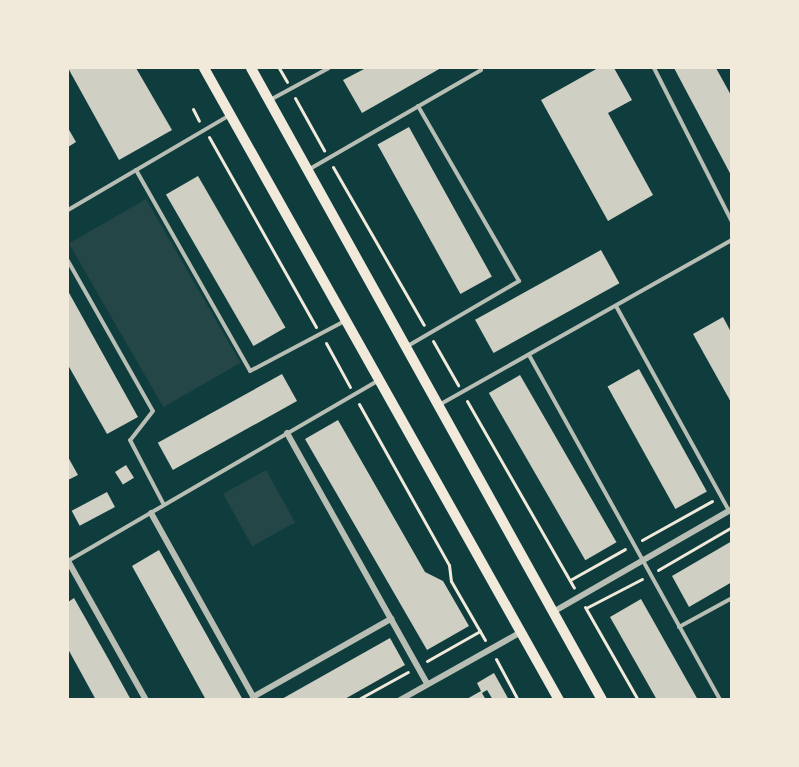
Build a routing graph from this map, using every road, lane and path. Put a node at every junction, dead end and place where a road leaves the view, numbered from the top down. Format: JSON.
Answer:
{"nodes":[{"id":1,"x":204,"y":68,"type":"edge"},
{"id":2,"x":251,"y":68,"type":"edge"},
{"id":3,"x":329,"y":68,"type":"edge"},
{"id":4,"x":654,"y":68,"type":"edge"},
{"id":5,"x":481,"y":70,"type":"dead end"},
{"id":6,"x":269,"y":100,"type":"junction"},
{"id":7,"x":418,"y":106,"type":"junction"},
{"id":8,"x":193,"y":109,"type":"dead end"},
{"id":9,"x":231,"y":115,"type":"junction"},
{"id":10,"x":205,"y":130,"type":"junction"},
{"id":11,"x":136,"y":170,"type":"junction"},
{"id":12,"x":308,"y":170,"type":"junction"},
{"id":13,"x":68,"y":210,"type":"edge"},
{"id":14,"x":732,"y":222,"type":"edge"},
{"id":15,"x":732,"y":240,"type":"edge"},
{"id":16,"x":68,"y":261,"type":"edge"},
{"id":17,"x":616,"y":306,"type":"junction"},
{"id":18,"x":346,"y":321,"type":"junction"},
{"id":19,"x":321,"y":335,"type":"junction"},
{"id":20,"x":406,"y":347,"type":"junction"},
{"id":21,"x":529,"y":355,"type":"junction"},
{"id":22,"x":379,"y":380,"type":"junction"},
{"id":23,"x":354,"y":394,"type":"junction"},
{"id":24,"x":439,"y":406,"type":"junction"},
{"id":25,"x":286,"y":433,"type":"junction"},
{"id":26,"x":721,"y":496,"type":"junction"},
{"id":27,"x":164,"y":505,"type":"junction"},
{"id":28,"x":730,"y":510,"type":"edge"},
{"id":29,"x":151,"y":513,"type":"junction"},
{"id":30,"x":634,"y":544,"type":"junction"},
{"id":31,"x":68,"y":561,"type":"edge"},
{"id":32,"x":643,"y":561,"type":"junction"},
{"id":33,"x":570,"y":580,"type":"dead end"},
{"id":34,"x":732,"y":598,"type":"edge"},
{"id":35,"x":553,"y":612,"type":"junction"},
{"id":36,"x":391,"y":619,"type":"junction"},
{"id":37,"x":679,"y":627,"type":"junction"},
{"id":38,"x":521,"y":632,"type":"junction"},
{"id":39,"x":490,"y":649,"type":"junction"},
{"id":40,"x":427,"y":684,"type":"junction"},
{"id":41,"x":254,"y":698,"type":"edge"},
{"id":42,"x":146,"y":699,"type":"edge"},
{"id":43,"x":400,"y":699,"type":"edge"},
{"id":44,"x":518,"y":699,"type":"edge"},
{"id":45,"x":559,"y":699,"type":"edge"},
{"id":46,"x":602,"y":699,"type":"edge"},
{"id":47,"x":720,"y":699,"type":"edge"}],
"edges":[{"from":1,"to":9,"type":"main road"},
{"from":2,"to":6,"type":"main road"},
{"from":3,"to":6,"type":"lane"},
{"from":4,"to":14,"type":"lane"},
{"from":5,"to":7,"type":"lane"},
{"from":6,"to":12,"type":"main road"},
{"from":7,"to":12,"type":"lane"},
{"from":7,"to":20,"type":"lane"},
{"from":8,"to":10,"type":"path"},
{"from":9,"to":10,"type":"lane"},
{"from":9,"to":18,"type":"main road"},
{"from":10,"to":11,"type":"lane"},
{"from":10,"to":19,"type":"path"},
{"from":11,"to":13,"type":"lane"},
{"from":11,"to":19,"type":"lane"},
{"from":12,"to":20,"type":"main road"},
{"from":15,"to":17,"type":"lane"},
{"from":16,"to":27,"type":"lane"},
{"from":17,"to":21,"type":"lane"},
{"from":17,"to":26,"type":"lane"},
{"from":18,"to":19,"type":"lane"},
{"from":18,"to":22,"type":"main road"},
{"from":19,"to":23,"type":"path"},
{"from":20,"to":24,"type":"main road"},
{"from":21,"to":24,"type":"lane"},
{"from":21,"to":30,"type":"lane"},
{"from":22,"to":23,"type":"lane"},
{"from":22,"to":38,"type":"main road"},
{"from":23,"to":25,"type":"lane"},
{"from":23,"to":39,"type":"path"},
{"from":24,"to":35,"type":"main road"},
{"from":25,"to":27,"type":"lane"},
{"from":25,"to":36,"type":"street"},
{"from":26,"to":28,"type":"lane"},
{"from":26,"to":30,"type":"path"},
{"from":27,"to":29,"type":"lane"},
{"from":28,"to":32,"type":"street"},
{"from":29,"to":31,"type":"lane"},
{"from":29,"to":41,"type":"street"},
{"from":30,"to":32,"type":"lane"},
{"from":30,"to":33,"type":"path"},
{"from":31,"to":42,"type":"street"},
{"from":32,"to":35,"type":"street"},
{"from":32,"to":37,"type":"lane"},
{"from":34,"to":37,"type":"lane"},
{"from":35,"to":46,"type":"main road"},
{"from":36,"to":40,"type":"street"},
{"from":36,"to":41,"type":"street"},
{"from":37,"to":47,"type":"lane"},
{"from":38,"to":39,"type":"street"},
{"from":38,"to":45,"type":"main road"},
{"from":39,"to":40,"type":"street"},
{"from":39,"to":44,"type":"path"},
{"from":40,"to":43,"type":"street"}]}
